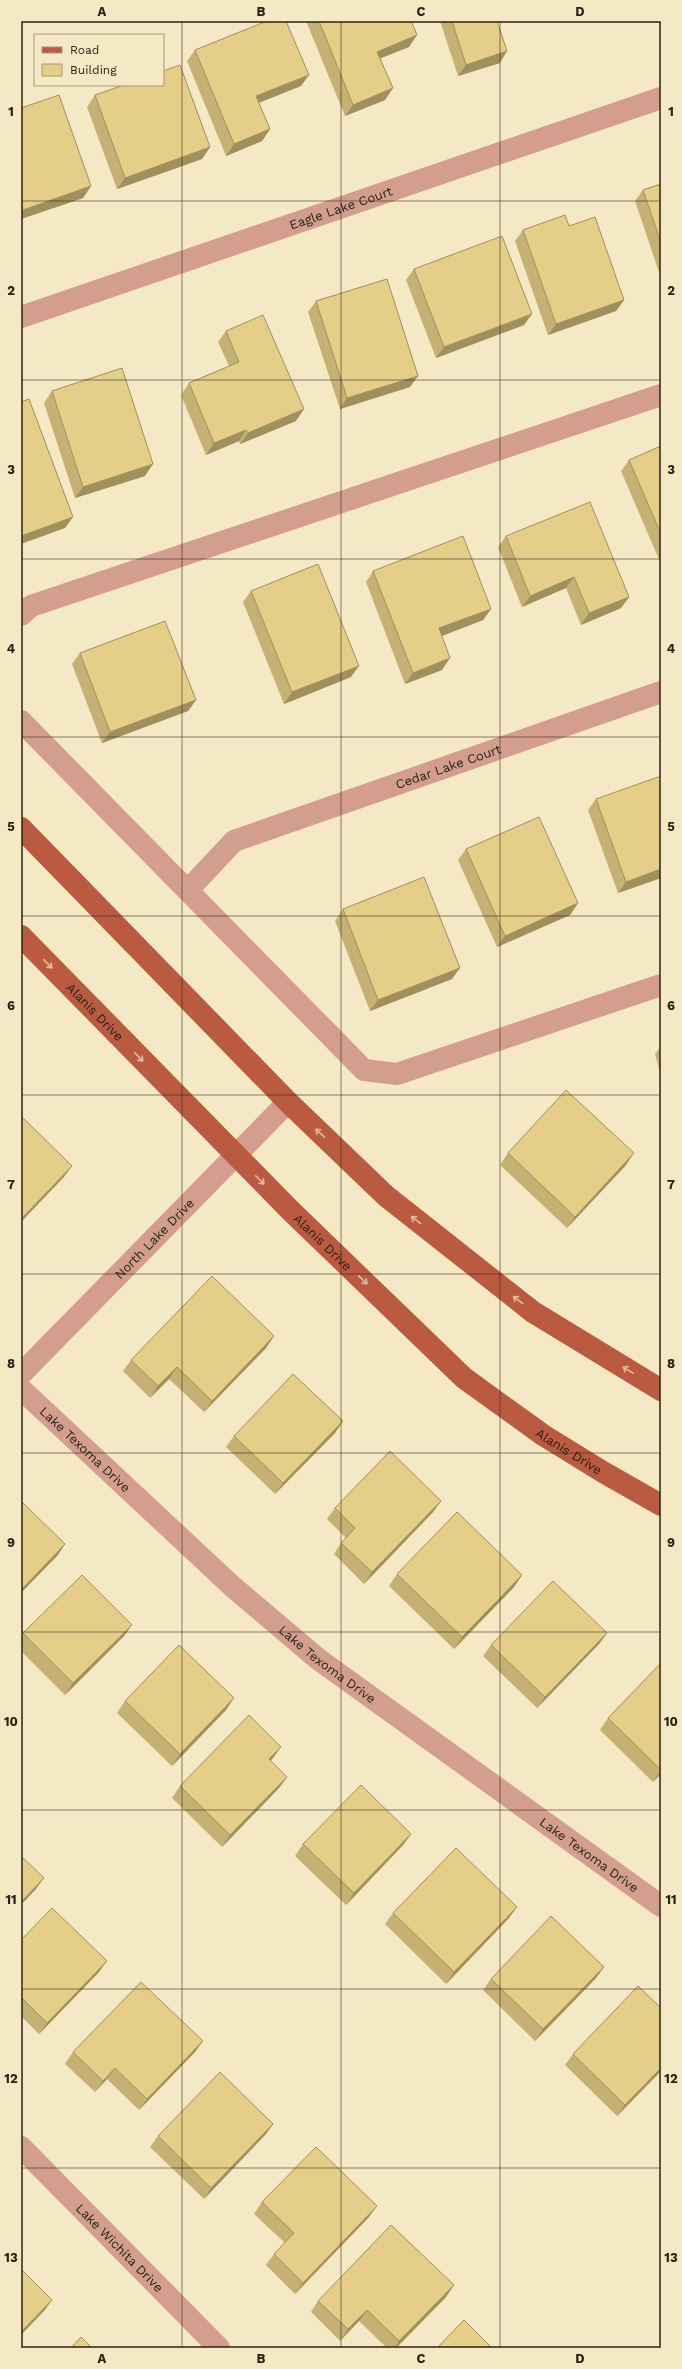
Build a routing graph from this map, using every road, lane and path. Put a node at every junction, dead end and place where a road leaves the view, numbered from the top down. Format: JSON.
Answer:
{"nodes":[{"id":1,"x":661,"y":98,"type":"edge"},
{"id":2,"x":21,"y":317,"type":"edge"},
{"id":3,"x":661,"y":395,"type":"edge"},
{"id":4,"x":21,"y":615,"type":"edge"},
{"id":5,"x":661,"y":692,"type":"edge"},
{"id":6,"x":21,"y":721,"type":"edge"},
{"id":7,"x":21,"y":828,"type":"edge"},
{"id":8,"x":188,"y":890,"type":"junction"},
{"id":9,"x":21,"y":936,"type":"edge"},
{"id":10,"x":661,"y":985,"type":"edge"},
{"id":11,"x":288,"y":1102,"type":"junction"},
{"id":12,"x":235,"y":1155,"type":"junction"},
{"id":13,"x":21,"y":1374,"type":"edge"},
{"id":14,"x":21,"y":1389,"type":"edge"},
{"id":15,"x":661,"y":1390,"type":"edge"},
{"id":16,"x":661,"y":1505,"type":"edge"},
{"id":17,"x":661,"y":1906,"type":"edge"},
{"id":18,"x":21,"y":2147,"type":"edge"},
{"id":19,"x":219,"y":2348,"type":"edge"}],
"edges":[{"from":1,"to":2,"type":"street","name":"Eagle Lake Court"},
{"from":3,"to":4,"type":"street"},
{"from":5,"to":8,"type":"street","name":"Cedar Lake Court"},
{"from":6,"to":8,"type":"street"},
{"from":7,"to":11,"type":"main road"},
{"from":8,"to":10,"type":"street"},
{"from":9,"to":12,"type":"main road","name":"Alanis Drive","one_way":true},
{"from":11,"to":12,"type":"street","name":"North Lake Drive"},
{"from":15,"to":11,"type":"main road","one_way":true},
{"from":12,"to":13,"type":"street","name":"North Lake Drive"},
{"from":12,"to":16,"type":"main road","name":"Alanis Drive","one_way":true},
{"from":14,"to":17,"type":"street","name":"Lake Texoma Drive"},
{"from":18,"to":19,"type":"street","name":"Lake Wichita Drive"}]}
